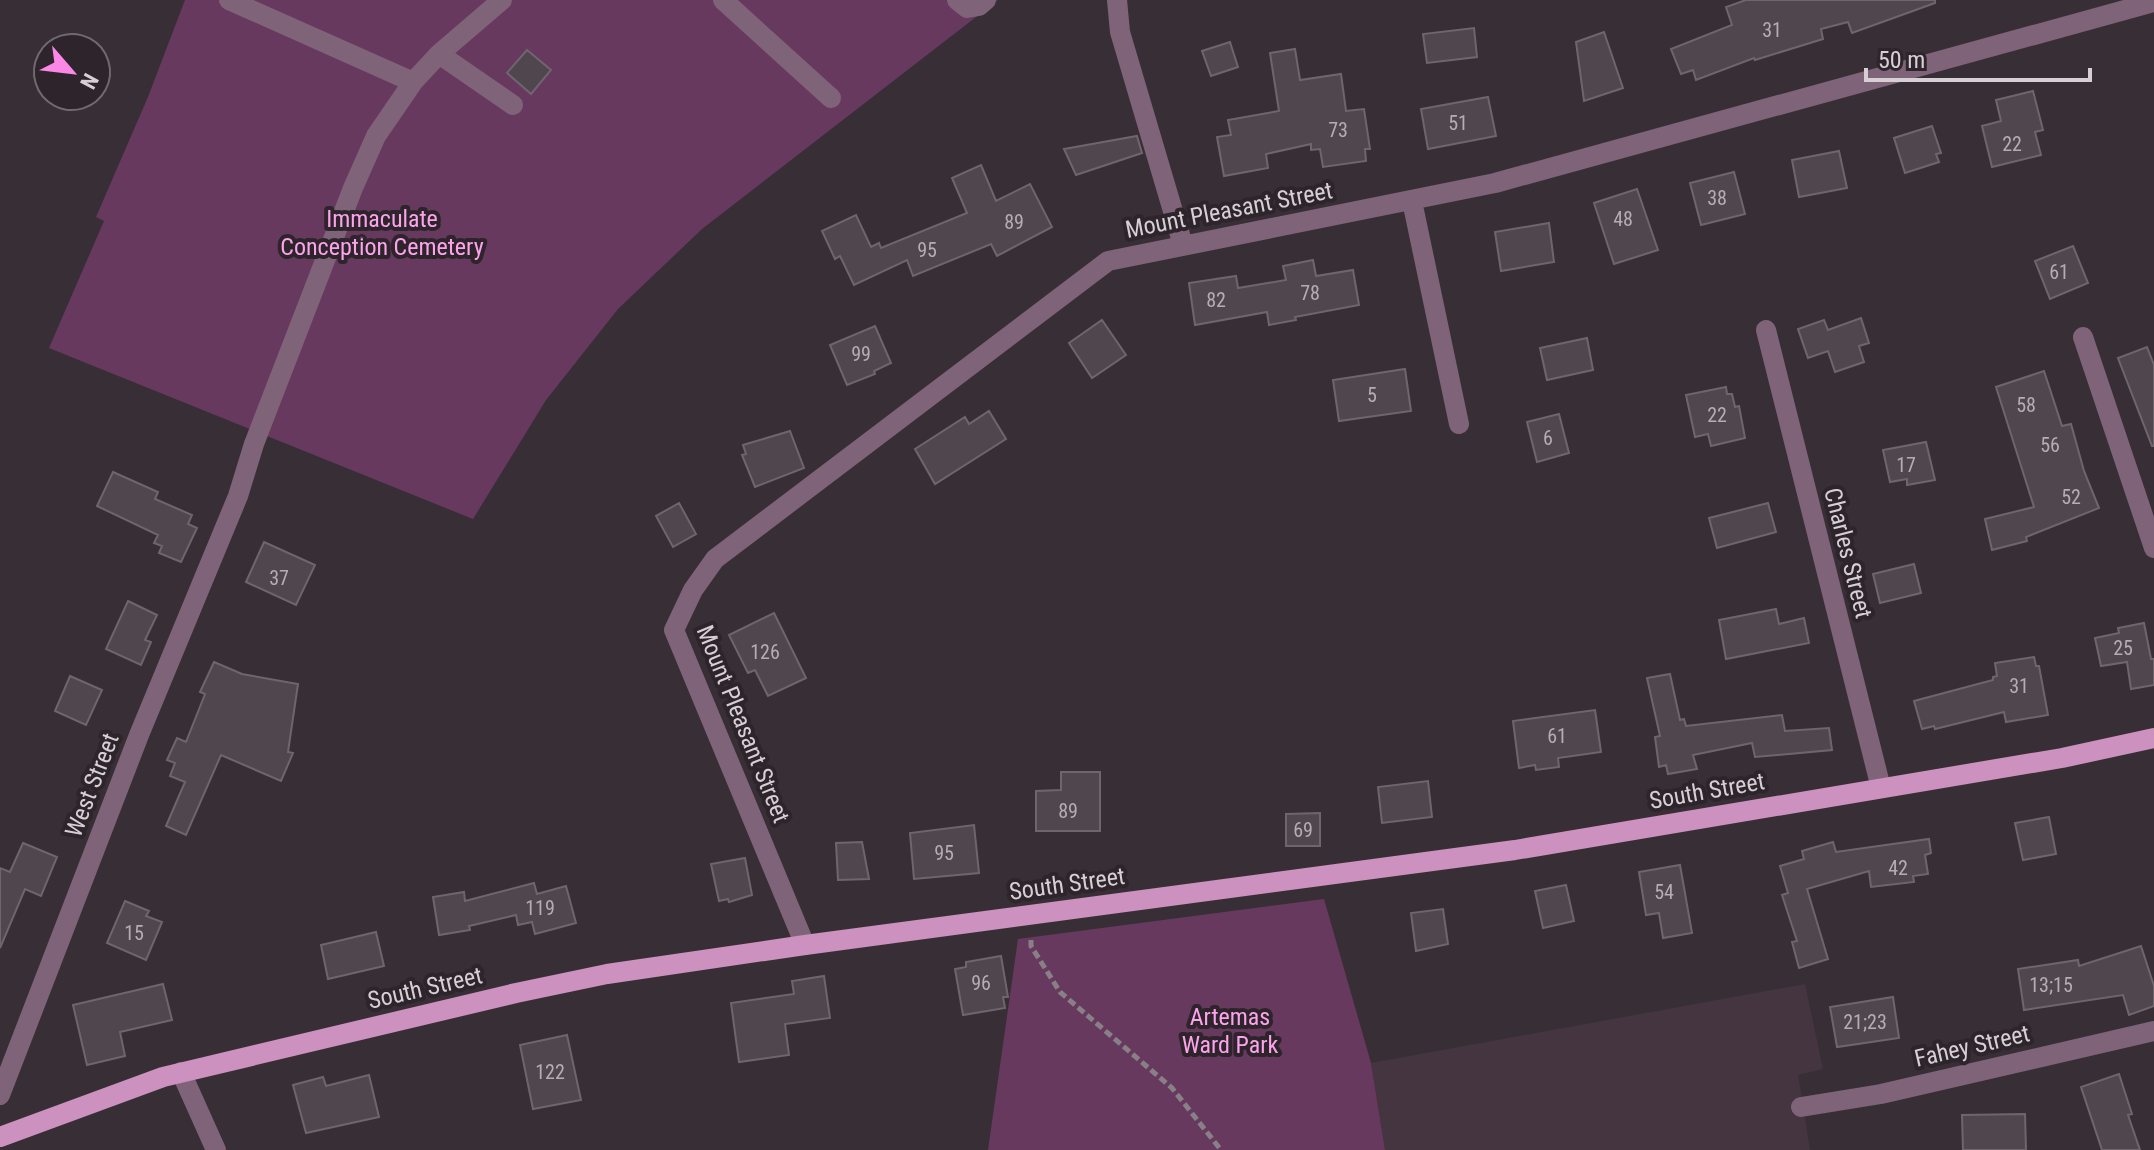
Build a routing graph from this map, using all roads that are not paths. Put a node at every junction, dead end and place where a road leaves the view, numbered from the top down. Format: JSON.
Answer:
{"nodes":[{"id":1,"x":229,"y":0,"type":"edge"},
{"id":2,"x":723,"y":0,"type":"edge"},
{"id":3,"x":957,"y":0,"type":"edge"},
{"id":4,"x":986,"y":0,"type":"edge"},
{"id":5,"x":1117,"y":0,"type":"edge"},
{"id":6,"x":495,"y":2,"type":"edge"},
{"id":7,"x":2154,"y":2,"type":"edge"},
{"id":8,"x":439,"y":54,"type":"junction"},
{"id":9,"x":413,"y":82,"type":"junction"},
{"id":10,"x":831,"y":98,"type":"dead end"},
{"id":11,"x":513,"y":105,"type":"dead end"},
{"id":12,"x":1412,"y":201,"type":"junction"},
{"id":13,"x":1183,"y":245,"type":"junction"},
{"id":14,"x":1766,"y":330,"type":"dead end"},
{"id":15,"x":2083,"y":337,"type":"dead end"},
{"id":16,"x":1459,"y":424,"type":"dead end"},
{"id":17,"x":2154,"y":548,"type":"edge"},
{"id":18,"x":2154,"y":738,"type":"edge"},
{"id":19,"x":1881,"y":788,"type":"junction"},
{"id":20,"x":805,"y":945,"type":"junction"},
{"id":21,"x":2154,"y":1031,"type":"edge"},
{"id":22,"x":181,"y":1072,"type":"junction"},
{"id":23,"x":0,"y":1095,"type":"edge"},
{"id":24,"x":1801,"y":1107,"type":"dead end"},
{"id":25,"x":0,"y":1137,"type":"edge"},
{"id":26,"x":216,"y":1150,"type":"edge"}],
"edges":[{"from":1,"to":9,"type":"street"},
{"from":2,"to":10,"type":"street"},
{"from":3,"to":4,"type":"street"},
{"from":5,"to":13,"type":"street"},
{"from":6,"to":8,"type":"street","name":"West Street"},
{"from":7,"to":12,"type":"street","name":"Mount Pleasant Street"},
{"from":8,"to":9,"type":"street","name":"West Street"},
{"from":8,"to":11,"type":"street"},
{"from":9,"to":23,"type":"street","name":"West Street"},
{"from":12,"to":13,"type":"street","name":"Mount Pleasant Street"},
{"from":12,"to":16,"type":"street"},
{"from":13,"to":20,"type":"street","name":"Mount Pleasant Street"},
{"from":14,"to":19,"type":"street","name":"Charles Street"},
{"from":15,"to":17,"type":"street"},
{"from":18,"to":19,"type":"main road","name":"South Street"},
{"from":19,"to":20,"type":"main road","name":"South Street"},
{"from":20,"to":22,"type":"main road","name":"South Street"},
{"from":21,"to":24,"type":"street","name":"Fahey Street"},
{"from":22,"to":25,"type":"main road","name":"South Street"},
{"from":22,"to":26,"type":"street"}]}
